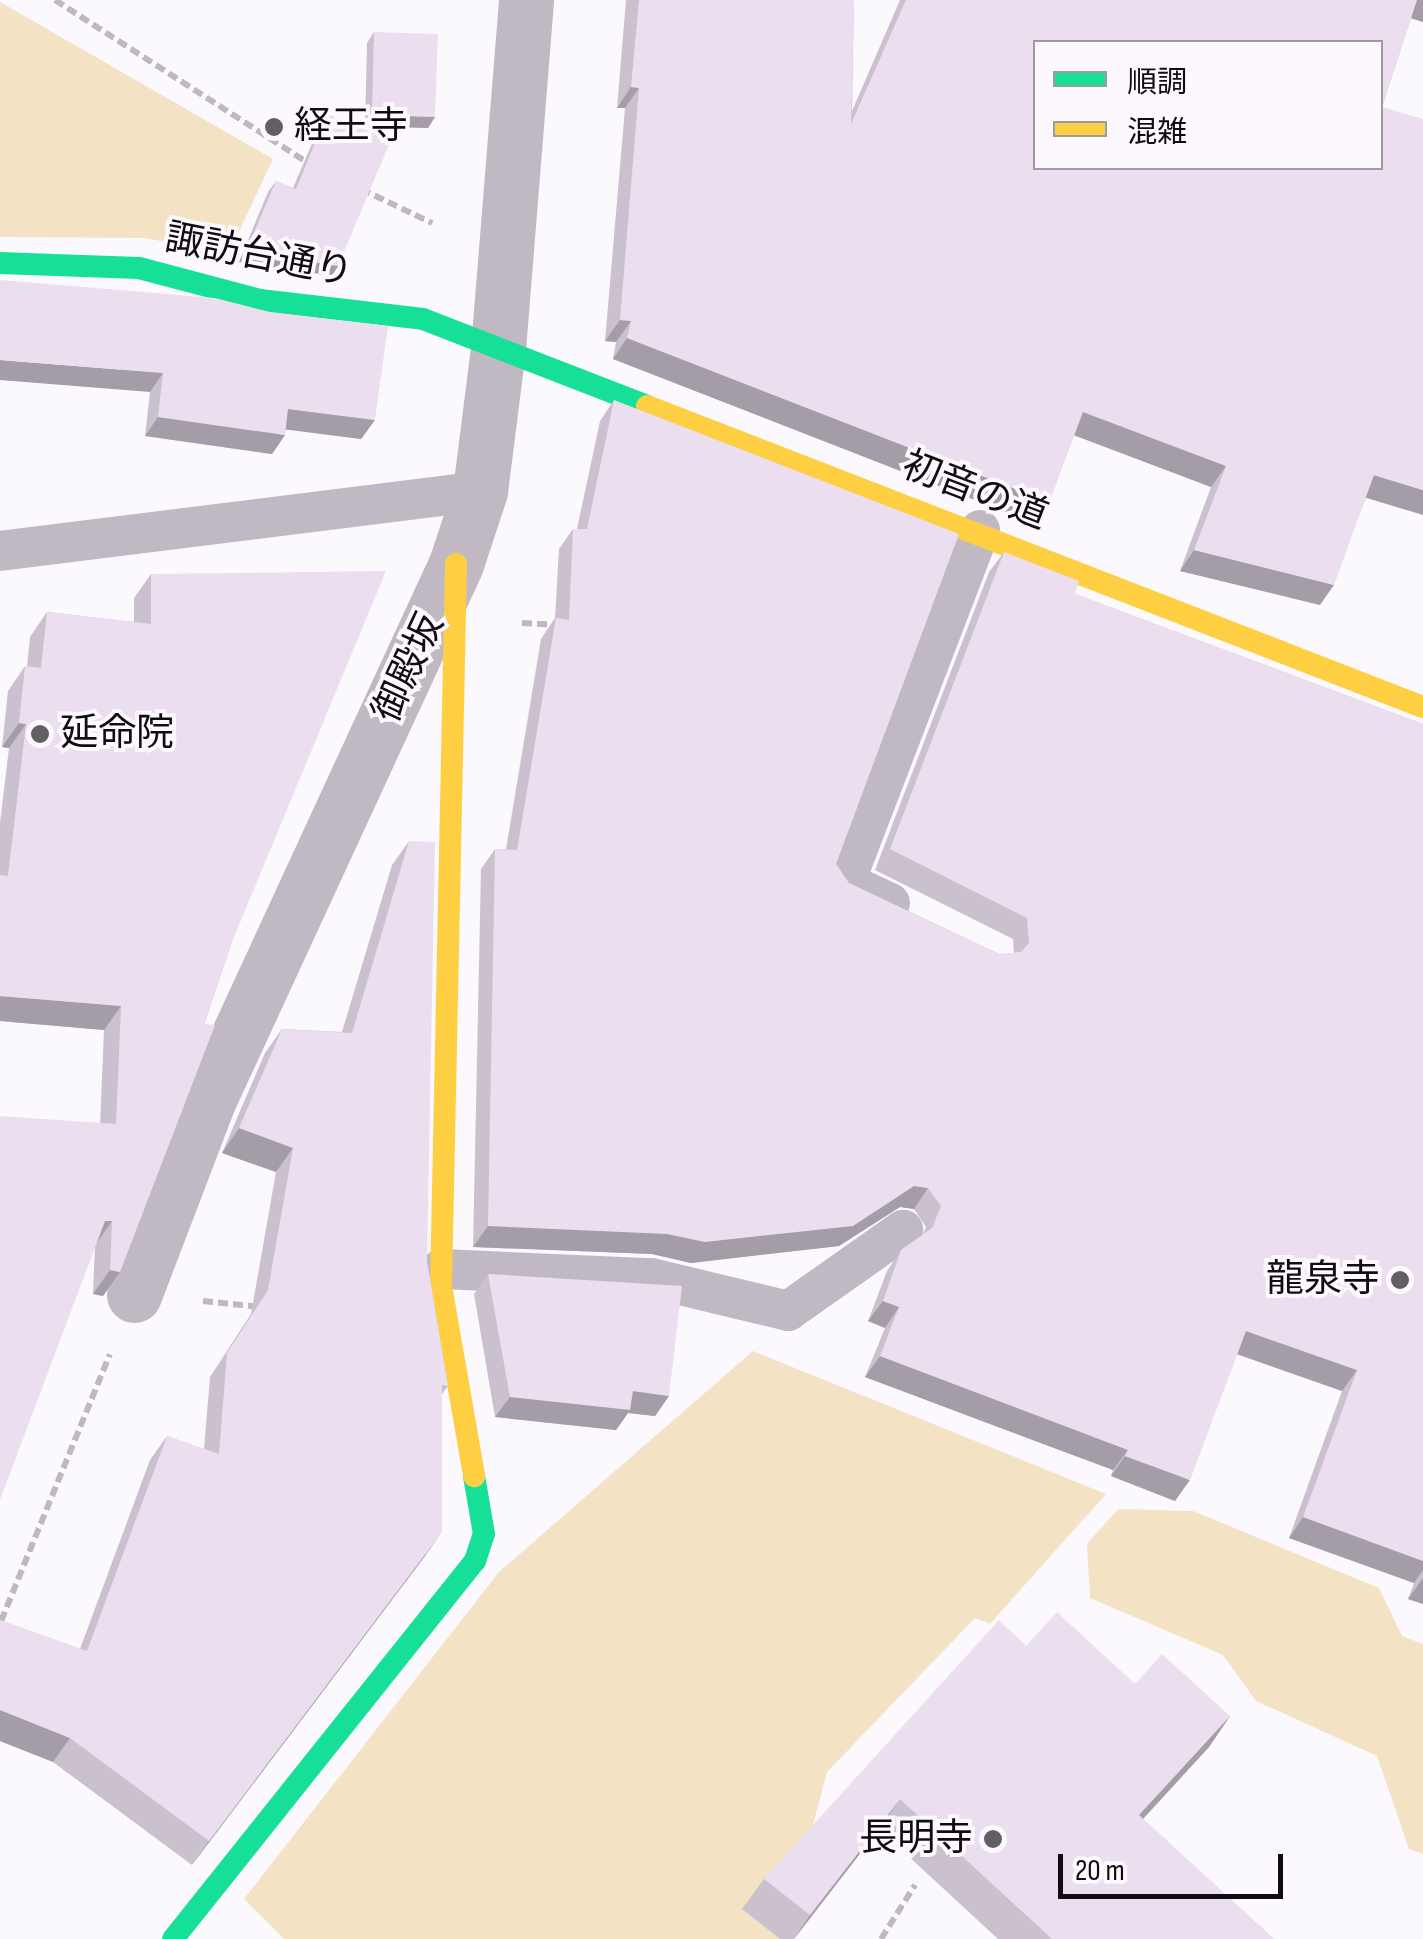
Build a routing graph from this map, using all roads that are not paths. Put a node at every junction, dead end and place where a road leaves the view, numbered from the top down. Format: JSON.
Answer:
{"nodes":[{"id":1,"x":526,"y":0,"type":"edge"},
{"id":2,"x":0,"y":263,"type":"edge"},
{"id":3,"x":498,"y":349,"type":"junction"},
{"id":4,"x":480,"y":491,"type":"junction"},
{"id":5,"x":980,"y":530,"type":"junction"},
{"id":6,"x":0,"y":551,"type":"edge"},
{"id":7,"x":456,"y":564,"type":"junction"},
{"id":8,"x":1423,"y":707,"type":"edge"},
{"id":9,"x":928,"y":921,"type":"edge"},
{"id":10,"x":903,"y":1230,"type":"edge"},
{"id":11,"x":441,"y":1270,"type":"junction"},
{"id":12,"x":134,"y":1295,"type":"road end"},
{"id":13,"x":172,"y":1939,"type":"edge"}],
"edges":[{"from":1,"to":3,"type":"street","name":"御殿坂"},
{"from":2,"to":3,"type":"street","name":"諏訪台通り"},
{"from":3,"to":4,"type":"street","name":"御殿坂"},
{"from":3,"to":5,"type":"street","name":"初音の道"},
{"from":4,"to":6,"type":"lane"},
{"from":4,"to":7,"type":"street","name":"御殿坂"},
{"from":5,"to":8,"type":"street","name":"初音の道"},
{"from":5,"to":9,"type":"lane"},
{"from":7,"to":11,"type":"street"},
{"from":7,"to":12,"type":"street","name":"御殿坂"},
{"from":10,"to":11,"type":"lane"},
{"from":11,"to":13,"type":"street"}]}
